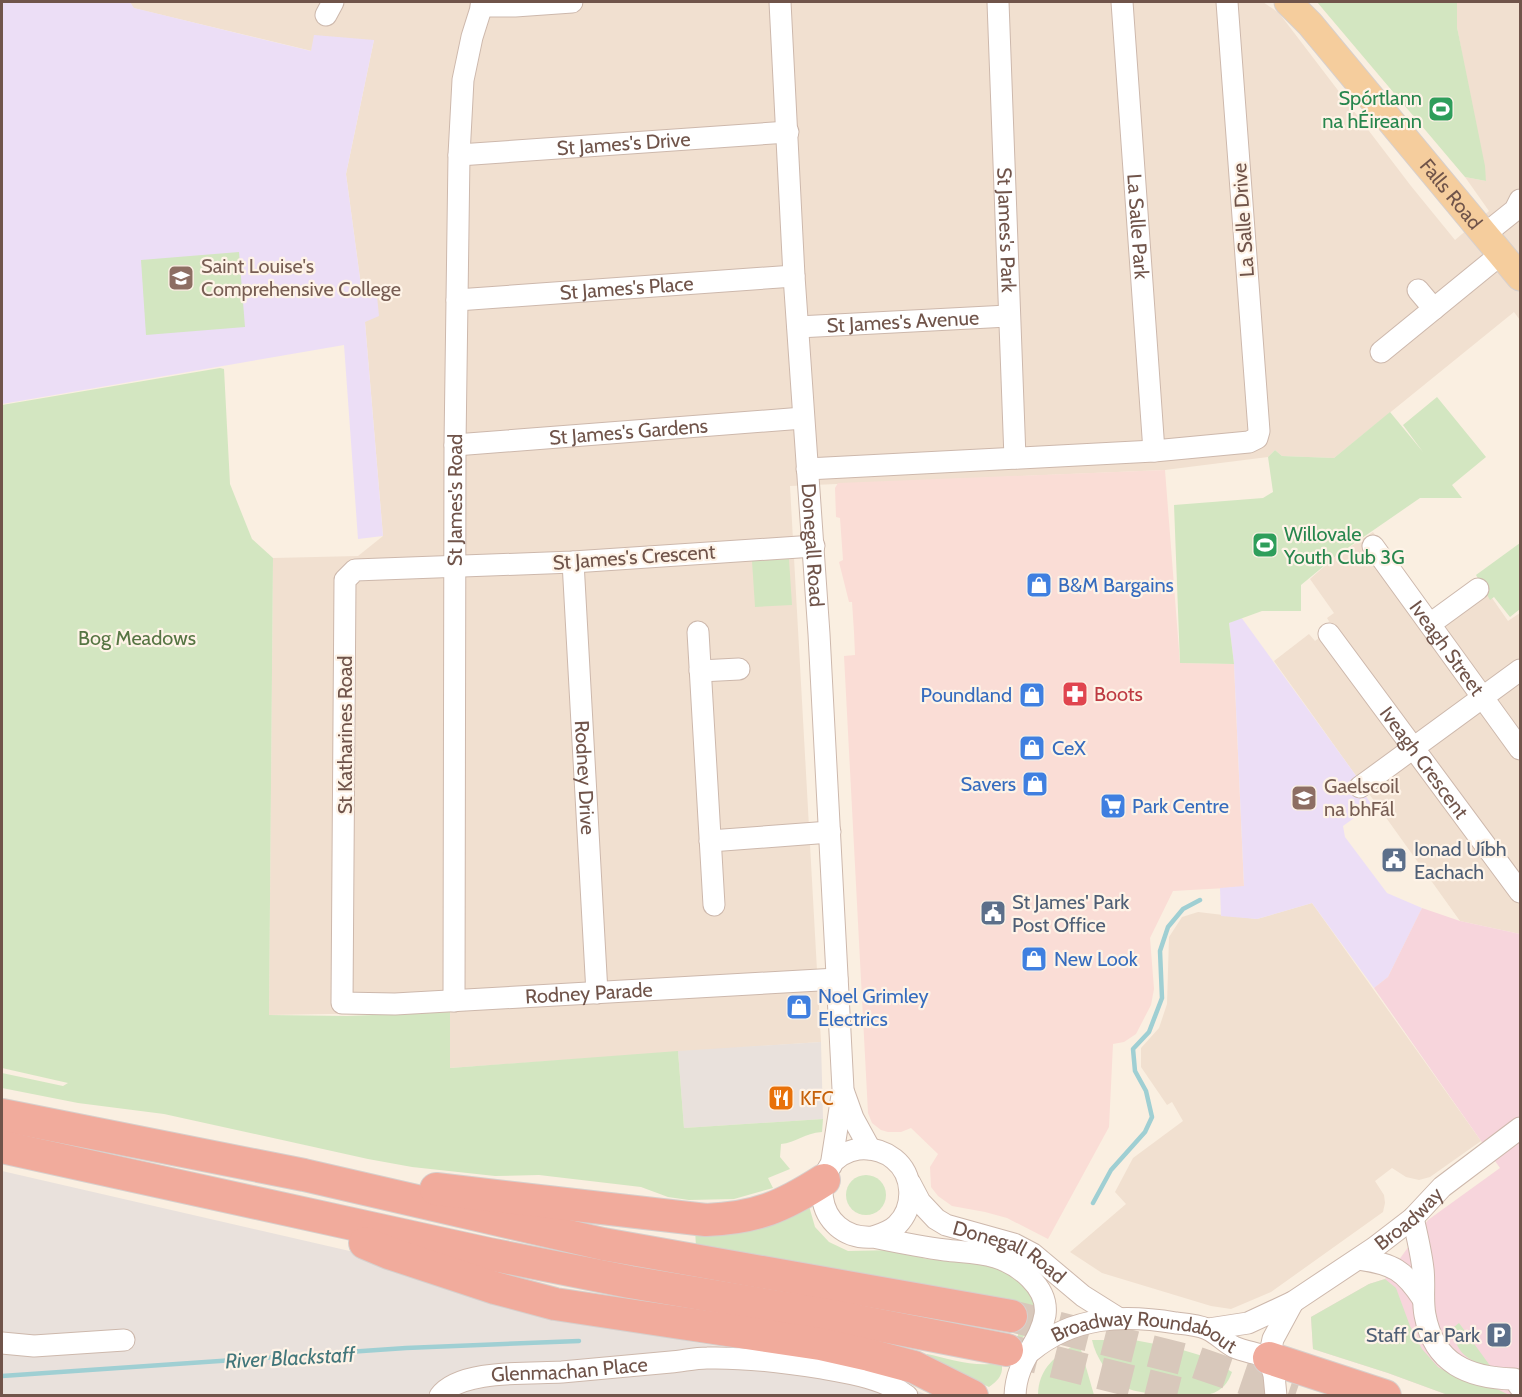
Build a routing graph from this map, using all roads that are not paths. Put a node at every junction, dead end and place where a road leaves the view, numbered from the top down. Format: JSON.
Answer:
{"nodes":[{"id":1,"x":572,"y":2,"type":"edge"},
{"id":2,"x":780,"y":2,"type":"edge"},
{"id":3,"x":998,"y":2,"type":"edge"},
{"id":4,"x":1122,"y":2,"type":"edge"},
{"id":5,"x":1227,"y":2,"type":"edge"},
{"id":6,"x":1288,"y":2,"type":"edge"},
{"id":7,"x":482,"y":4,"type":"edge"},
{"id":8,"x":788,"y":132,"type":"junction"},
{"id":9,"x":459,"y":155,"type":"junction"},
{"id":10,"x":1521,"y":200,"type":"edge"},
{"id":11,"x":1493,"y":244,"type":"junction"},
{"id":12,"x":794,"y":276,"type":"junction"},
{"id":13,"x":1521,"y":277,"type":"edge"},
{"id":14,"x":1418,"y":290,"type":"dead end"},
{"id":15,"x":457,"y":300,"type":"junction"},
{"id":16,"x":1434,"y":309,"type":"junction"},
{"id":17,"x":1008,"y":316,"type":"junction"},
{"id":18,"x":798,"y":327,"type":"junction"},
{"id":19,"x":1381,"y":352,"type":"dead end"},
{"id":20,"x":803,"y":418,"type":"junction"},
{"id":21,"x":455,"y":445,"type":"junction"},
{"id":22,"x":1154,"y":452,"type":"junction"},
{"id":23,"x":1015,"y":458,"type":"junction"},
{"id":24,"x":807,"y":469,"type":"junction"},
{"id":25,"x":814,"y":546,"type":"junction"},
{"id":26,"x":1373,"y":546,"type":"dead end"},
{"id":27,"x":573,"y":562,"type":"junction"},
{"id":28,"x":455,"y":566,"type":"junction"},
{"id":29,"x":1478,"y":589,"type":"dead end"},
{"id":30,"x":1430,"y":624,"type":"junction"},
{"id":31,"x":698,"y":632,"type":"dead end"},
{"id":32,"x":1329,"y":634,"type":"dead end"},
{"id":33,"x":739,"y":669,"type":"dead end"},
{"id":34,"x":1521,"y":670,"type":"edge"},
{"id":35,"x":700,"y":671,"type":"junction"},
{"id":36,"x":1483,"y":697,"type":"junction"},
{"id":37,"x":1413,"y":748,"type":"junction"},
{"id":38,"x":1521,"y":749,"type":"edge"},
{"id":39,"x":1360,"y":787,"type":"dead end"},
{"id":40,"x":830,"y":832,"type":"junction"},
{"id":41,"x":710,"y":841,"type":"junction"},
{"id":42,"x":1521,"y":892,"type":"edge"},
{"id":43,"x":714,"y":904,"type":"dead end"},
{"id":44,"x":837,"y":980,"type":"junction"},
{"id":45,"x":597,"y":993,"type":"junction"},
{"id":46,"x":454,"y":1001,"type":"junction"},
{"id":47,"x":342,"y":1003,"type":"joint"},
{"id":48,"x":843,"y":1089,"type":"junction"},
{"id":49,"x":2,"y":1115,"type":"edge"},
{"id":50,"x":1521,"y":1128,"type":"edge"},
{"id":51,"x":2,"y":1147,"type":"edge"},
{"id":52,"x":870,"y":1149,"type":"junction"},
{"id":53,"x":827,"y":1173,"type":"junction"},
{"id":54,"x":304,"y":1175,"type":"junction"},
{"id":55,"x":909,"y":1182,"type":"junction"},
{"id":56,"x":304,"y":1213,"type":"junction"},
{"id":57,"x":1413,"y":1218,"type":"junction"},
{"id":58,"x":873,"y":1237,"type":"junction"},
{"id":59,"x":1359,"y":1259,"type":"junction"},
{"id":60,"x":1423,"y":1299,"type":"junction"},
{"id":61,"x":1293,"y":1302,"type":"junction"},
{"id":62,"x":1011,"y":1316,"type":"tunnel mouth"},
{"id":63,"x":1118,"y":1318,"type":"junction"},
{"id":64,"x":1209,"y":1329,"type":"junction"},
{"id":65,"x":124,"y":1340,"type":"dead end"},
{"id":66,"x":2,"y":1343,"type":"edge"},
{"id":67,"x":1017,"y":1353,"type":"junction"},
{"id":68,"x":1269,"y":1358,"type":"junction"},
{"id":69,"x":1521,"y":1387,"type":"edge"},
{"id":70,"x":440,"y":1395,"type":"edge"},
{"id":71,"x":908,"y":1395,"type":"edge"},
{"id":72,"x":972,"y":1395,"type":"edge"},
{"id":73,"x":1015,"y":1395,"type":"edge"},
{"id":74,"x":1276,"y":1395,"type":"edge"},
{"id":75,"x":1385,"y":1395,"type":"edge"}],
"edges":[{"from":1,"to":7,"type":"street"},
{"from":2,"to":8,"type":"street","name":"Donegall Road"},
{"from":3,"to":17,"type":"street","name":"St James's Park"},
{"from":4,"to":22,"type":"street","name":"La Salle Park"},
{"from":5,"to":22,"type":"street","name":"La Salle Drive"},
{"from":6,"to":11,"type":"main road","name":"Falls Road"},
{"from":7,"to":9,"type":"street","name":"St James's Road"},
{"from":8,"to":9,"type":"street","name":"St James's Drive"},
{"from":8,"to":12,"type":"street","name":"Donegall Road"},
{"from":9,"to":15,"type":"street","name":"St James's Road"},
{"from":10,"to":11,"type":"street"},
{"from":11,"to":13,"type":"main road","name":"Falls Road"},
{"from":11,"to":16,"type":"street"},
{"from":12,"to":15,"type":"street","name":"St James's Place"},
{"from":12,"to":18,"type":"street","name":"Donegall Road"},
{"from":14,"to":16,"type":"street"},
{"from":15,"to":21,"type":"street","name":"St James's Road"},
{"from":16,"to":19,"type":"street"},
{"from":17,"to":18,"type":"street","name":"St James's Avenue"},
{"from":17,"to":23,"type":"street","name":"St James's Park"},
{"from":18,"to":20,"type":"street","name":"Donegall Road"},
{"from":20,"to":21,"type":"street","name":"St James's Gardens"},
{"from":20,"to":24,"type":"street","name":"Donegall Road"},
{"from":21,"to":28,"type":"street","name":"St James's Road"},
{"from":22,"to":23,"type":"street"},
{"from":23,"to":24,"type":"street"},
{"from":24,"to":25,"type":"street","name":"Donegall Road"},
{"from":25,"to":27,"type":"street","name":"St James's Crescent"},
{"from":25,"to":40,"type":"street","name":"Donegall Road"},
{"from":26,"to":30,"type":"street","name":"Iveagh Street"},
{"from":27,"to":28,"type":"street","name":"St James's Crescent"},
{"from":27,"to":45,"type":"street","name":"Rodney Drive"},
{"from":28,"to":46,"type":"street","name":"St James's Road"},
{"from":28,"to":47,"type":"street","name":"St Katharines Road"},
{"from":29,"to":30,"type":"street"},
{"from":30,"to":36,"type":"street","name":"Iveagh Street"},
{"from":31,"to":35,"type":"street"},
{"from":32,"to":37,"type":"street","name":"Iveagh Crescent"},
{"from":33,"to":35,"type":"street"},
{"from":34,"to":36,"type":"street"},
{"from":35,"to":41,"type":"street"},
{"from":36,"to":37,"type":"street"},
{"from":36,"to":38,"type":"street","name":"Iveagh Street"},
{"from":37,"to":39,"type":"street"},
{"from":37,"to":42,"type":"street","name":"Iveagh Crescent"},
{"from":40,"to":41,"type":"street"},
{"from":40,"to":44,"type":"street","name":"Donegall Road"},
{"from":41,"to":43,"type":"street"},
{"from":44,"to":45,"type":"street","name":"Rodney Parade"},
{"from":44,"to":48,"type":"street","name":"Donegall Road"},
{"from":45,"to":46,"type":"street","name":"Rodney Parade"},
{"from":46,"to":47,"type":"street","name":"Rodney Parade"},
{"from":48,"to":52,"type":"street","name":"Donegall Road"},
{"from":48,"to":53,"type":"street","name":"Donegall Road"},
{"from":49,"to":54,"type":"highway"},
{"from":50,"to":57,"type":"street","name":"Broadway"},
{"from":51,"to":56,"type":"highway"},
{"from":52,"to":53,"type":"street"},
{"from":52,"to":55,"type":"street"},
{"from":53,"to":54,"type":"highway"},
{"from":53,"to":58,"type":"street"},
{"from":54,"to":62,"type":"highway"},
{"from":55,"to":58,"type":"street"},
{"from":55,"to":63,"type":"street","name":"Donegall Road"},
{"from":56,"to":67,"type":"highway"},
{"from":56,"to":72,"type":"highway"},
{"from":57,"to":59,"type":"street","name":"Broadway"},
{"from":57,"to":60,"type":"street"},
{"from":58,"to":67,"type":"street"},
{"from":59,"to":60,"type":"street"},
{"from":59,"to":61,"type":"street","name":"Broadway"},
{"from":60,"to":69,"type":"street"},
{"from":61,"to":64,"type":"street","name":"Broadway"},
{"from":61,"to":68,"type":"street","name":"Broadway"},
{"from":63,"to":64,"type":"street","name":"Broadway Roundabout"},
{"from":63,"to":67,"type":"street","name":"Broadway Roundabout"},
{"from":64,"to":68,"type":"street","name":"Broadway Roundabout"},
{"from":65,"to":66,"type":"street"},
{"from":67,"to":73,"type":"street","name":"Broadway Roundabout"},
{"from":68,"to":74,"type":"street"},
{"from":68,"to":75,"type":"highway"},
{"from":70,"to":71,"type":"street","name":"Glenmachan Place"}]}
